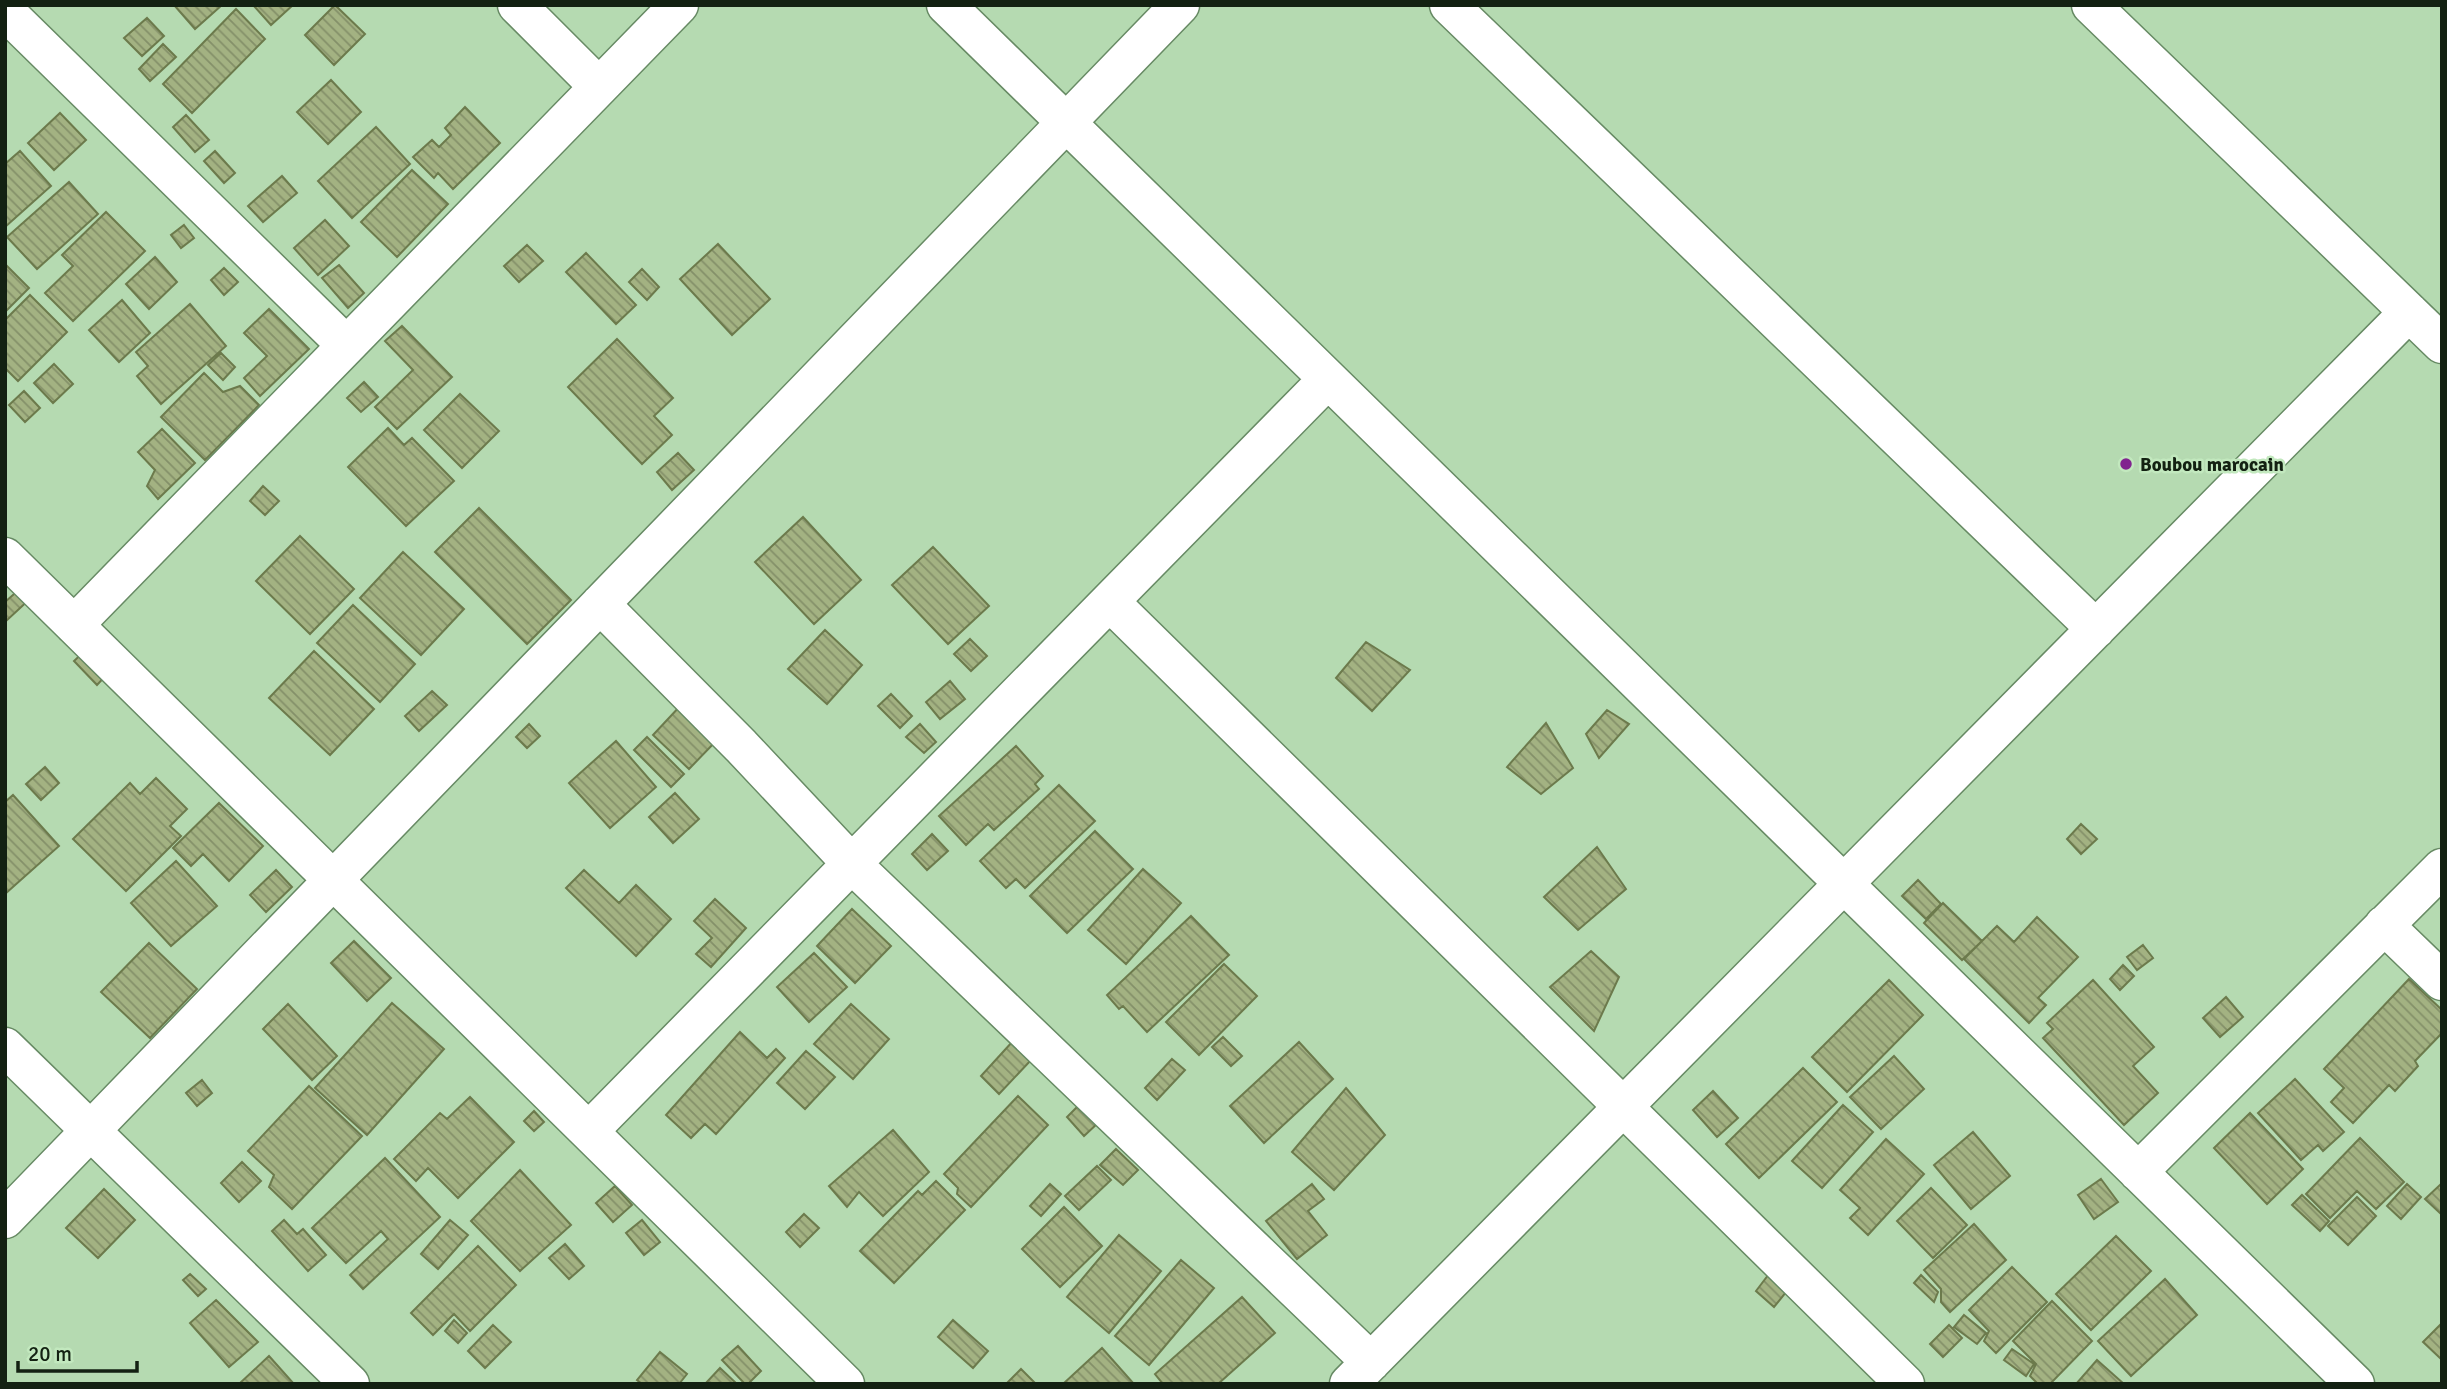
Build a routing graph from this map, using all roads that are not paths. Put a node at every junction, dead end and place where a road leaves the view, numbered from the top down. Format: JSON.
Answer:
{"nodes":[{"id":1,"x":517,"y":5,"type":"edge"},
{"id":2,"x":679,"y":5,"type":"edge"},
{"id":3,"x":946,"y":5,"type":"edge"},
{"id":4,"x":1180,"y":5,"type":"edge"},
{"id":5,"x":1449,"y":5,"type":"edge"},
{"id":6,"x":2091,"y":5,"type":"edge"},
{"id":7,"x":5,"y":11,"type":"edge"},
{"id":8,"x":599,"y":87,"type":"junction"},
{"id":9,"x":1066,"y":123,"type":"junction"},
{"id":10,"x":2409,"y":312,"type":"junction"},
{"id":11,"x":2442,"y":344,"type":"edge"},
{"id":12,"x":346,"y":345,"type":"junction"},
{"id":13,"x":1328,"y":379,"type":"junction"},
{"id":14,"x":5,"y":557,"type":"edge"},
{"id":15,"x":1110,"y":602,"type":"junction"},
{"id":16,"x":600,"y":604,"type":"junction"},
{"id":17,"x":74,"y":625,"type":"junction"},
{"id":18,"x":2096,"y":629,"type":"junction"},
{"id":19,"x":852,"y":864,"type":"junction"},
{"id":20,"x":2442,"y":868,"type":"edge"},
{"id":21,"x":333,"y":880,"type":"junction"},
{"id":22,"x":1844,"y":884,"type":"junction"},
{"id":23,"x":2384,"y":925,"type":"junction"},
{"id":24,"x":2442,"y":981,"type":"edge"},
{"id":25,"x":5,"y":1047,"type":"edge"},
{"id":26,"x":1624,"y":1107,"type":"junction"},
{"id":27,"x":91,"y":1131,"type":"junction"},
{"id":28,"x":589,"y":1131,"type":"junction"},
{"id":29,"x":2138,"y":1172,"type":"junction"},
{"id":30,"x":5,"y":1219,"type":"edge"},
{"id":31,"x":1360,"y":1373,"type":"edge"},
{"id":32,"x":2349,"y":1382,"type":"edge"},
{"id":33,"x":350,"y":1384,"type":"edge"},
{"id":34,"x":845,"y":1384,"type":"edge"},
{"id":35,"x":1905,"y":1384,"type":"edge"}],
"edges":[{"from":1,"to":8,"type":"street"},
{"from":2,"to":8,"type":"street"},
{"from":3,"to":9,"type":"street"},
{"from":4,"to":9,"type":"street"},
{"from":5,"to":18,"type":"street"},
{"from":6,"to":10,"type":"street"},
{"from":7,"to":12,"type":"street"},
{"from":8,"to":12,"type":"street"},
{"from":9,"to":13,"type":"street"},
{"from":9,"to":16,"type":"street"},
{"from":10,"to":11,"type":"street"},
{"from":10,"to":18,"type":"street"},
{"from":12,"to":17,"type":"street"},
{"from":13,"to":15,"type":"street"},
{"from":13,"to":22,"type":"street"},
{"from":14,"to":17,"type":"street"},
{"from":15,"to":19,"type":"street"},
{"from":15,"to":26,"type":"street"},
{"from":16,"to":19,"type":"street"},
{"from":16,"to":21,"type":"street"},
{"from":17,"to":21,"type":"street"},
{"from":18,"to":22,"type":"street"},
{"from":19,"to":28,"type":"street"},
{"from":19,"to":31,"type":"street"},
{"from":20,"to":23,"type":"street"},
{"from":21,"to":27,"type":"street"},
{"from":21,"to":28,"type":"street"},
{"from":22,"to":26,"type":"street"},
{"from":22,"to":29,"type":"street"},
{"from":23,"to":24,"type":"street"},
{"from":23,"to":29,"type":"street"},
{"from":25,"to":27,"type":"street"},
{"from":26,"to":31,"type":"street"},
{"from":26,"to":35,"type":"street"},
{"from":27,"to":30,"type":"street"},
{"from":27,"to":33,"type":"street"},
{"from":28,"to":34,"type":"street"},
{"from":29,"to":32,"type":"street"}]}
